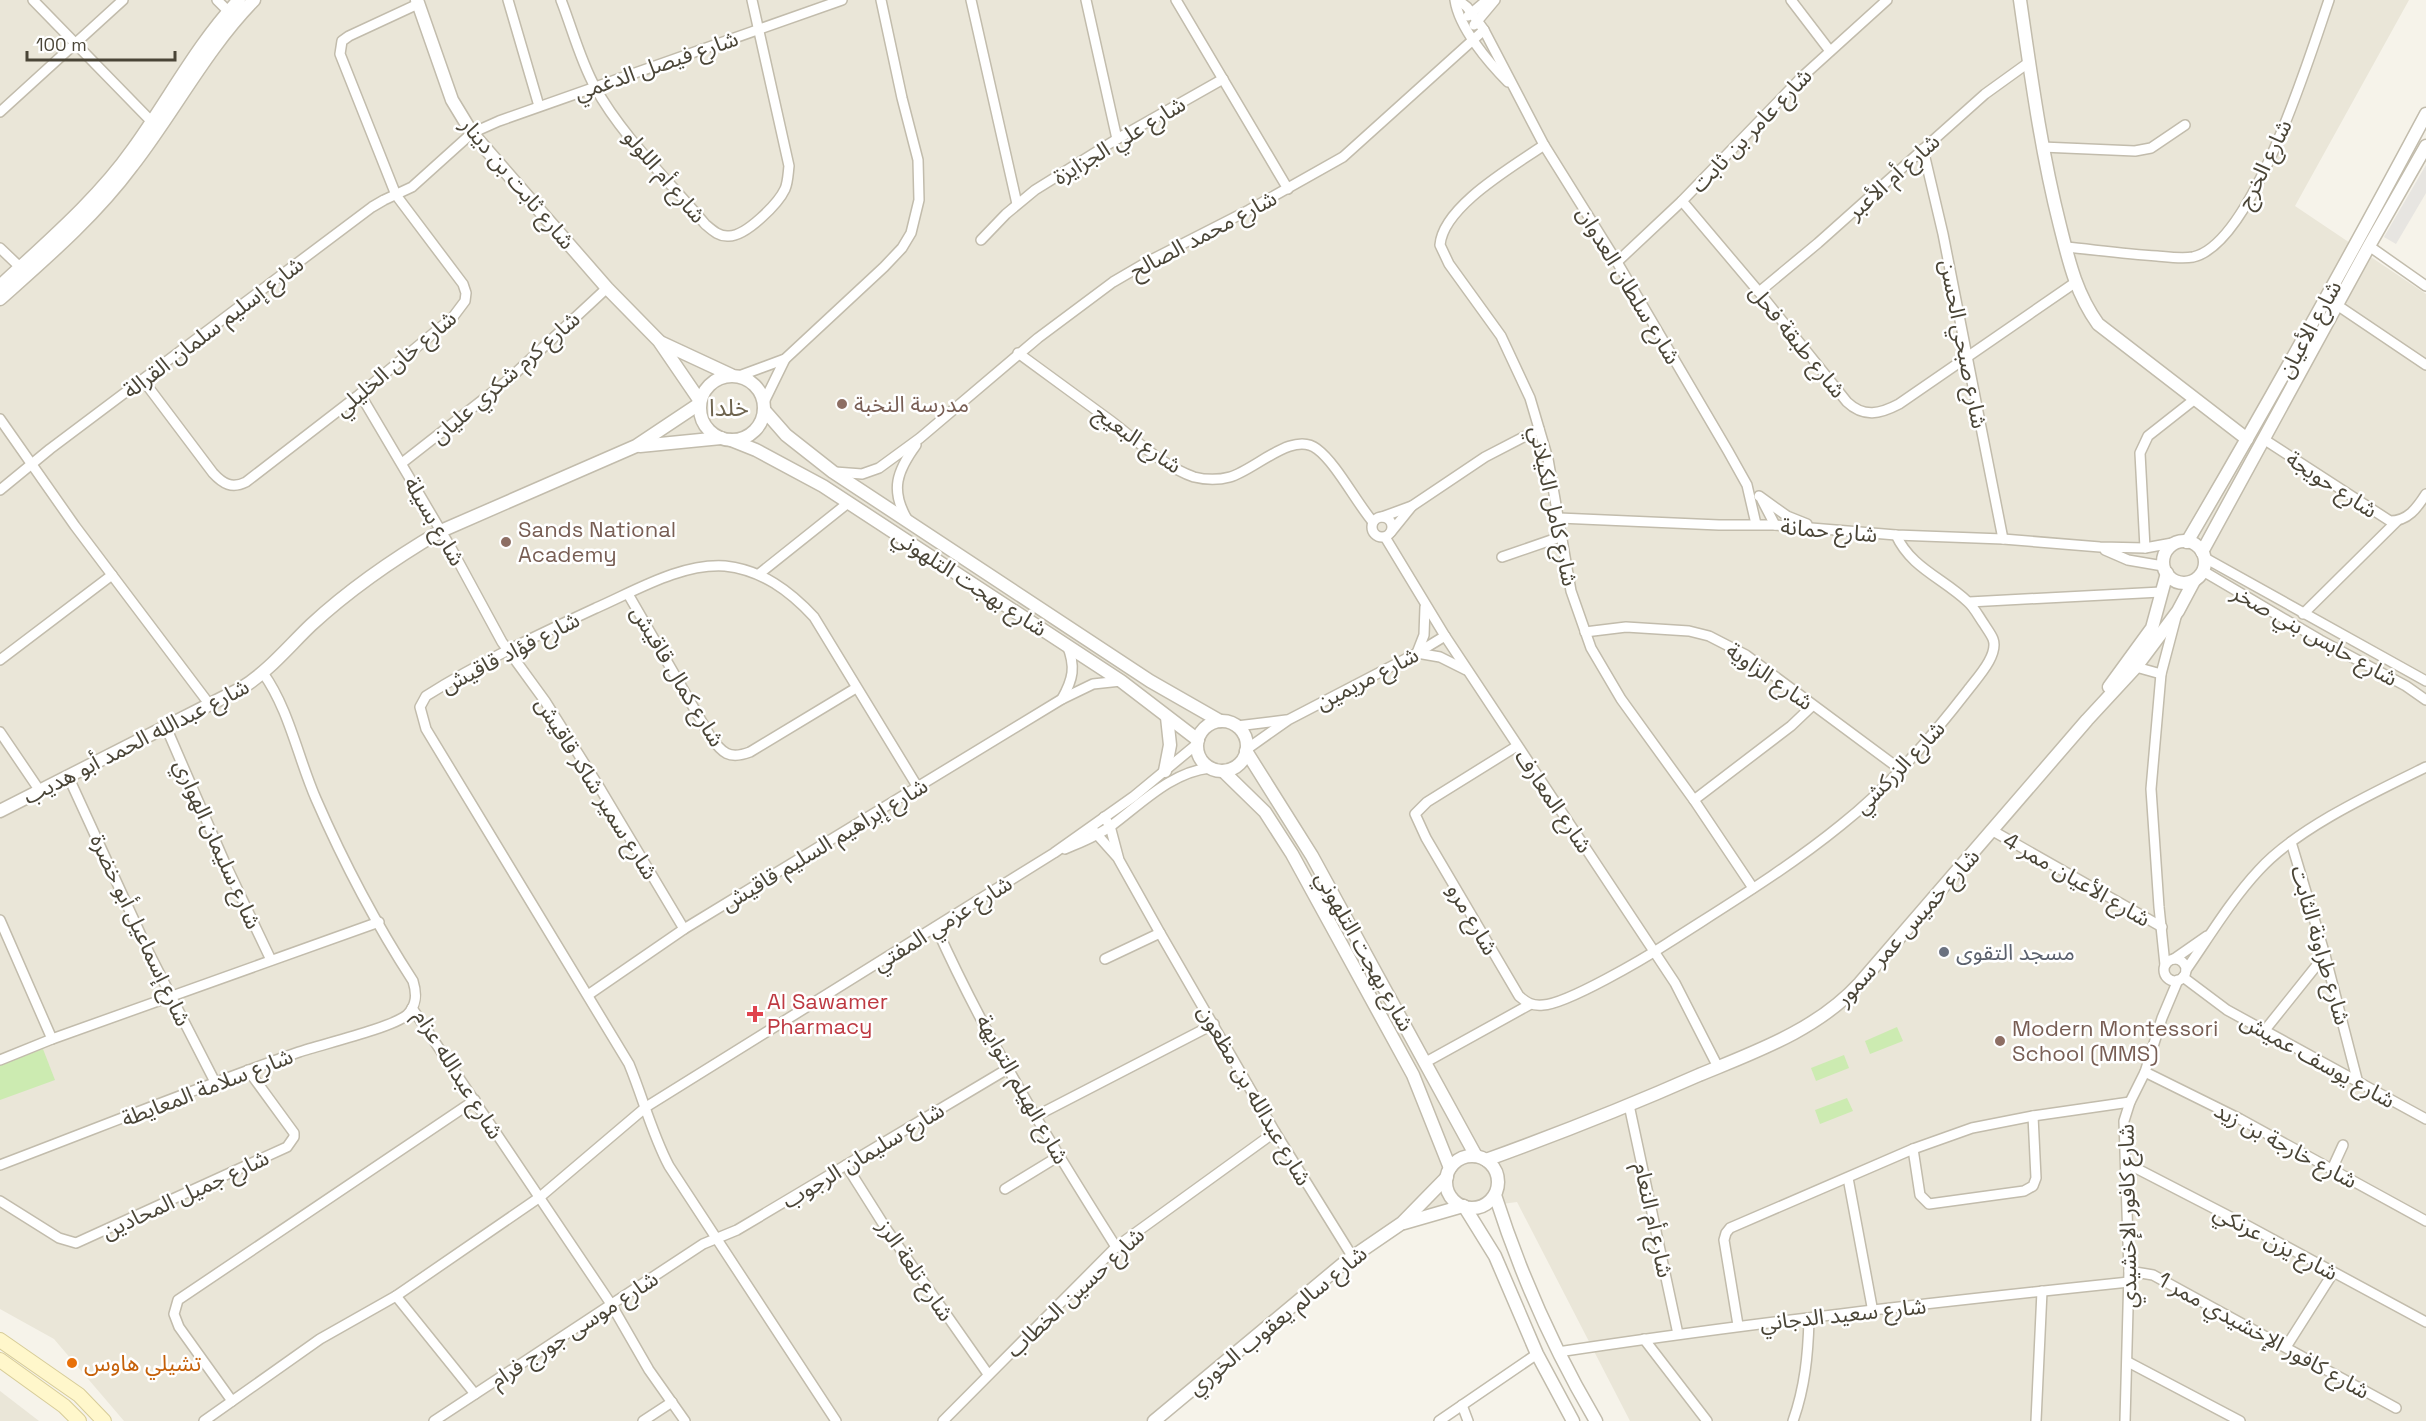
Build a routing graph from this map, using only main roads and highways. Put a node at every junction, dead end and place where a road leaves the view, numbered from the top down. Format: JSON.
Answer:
{"nodes":[{"id":1,"x":0,"y":1340,"type":"edge"},
{"id":2,"x":0,"y":1360,"type":"edge"},
{"id":3,"x":79,"y":1421,"type":"edge"},
{"id":4,"x":104,"y":1421,"type":"edge"}],
"edges":[{"from":1,"to":4,"type":"main road"},
{"from":2,"to":3,"type":"main road"}]}
